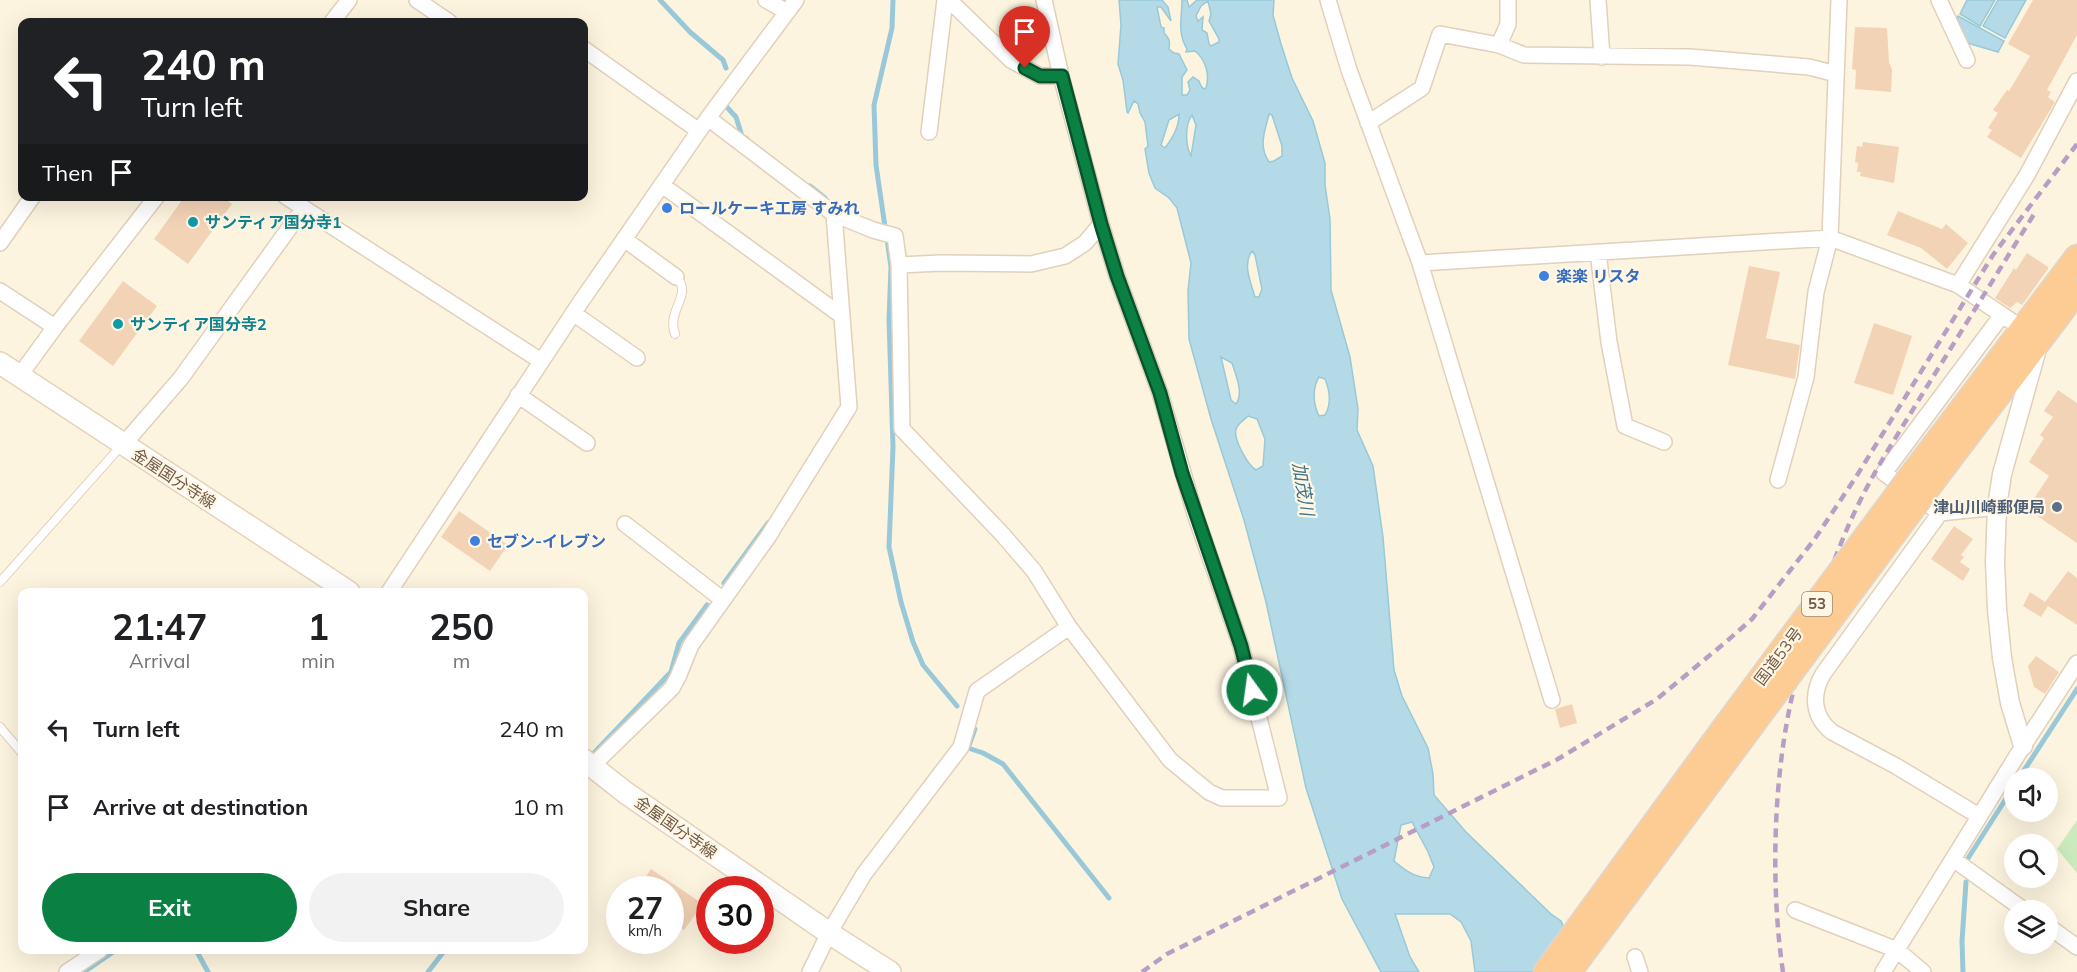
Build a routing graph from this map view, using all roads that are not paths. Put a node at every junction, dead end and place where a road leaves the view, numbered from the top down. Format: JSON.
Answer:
{"nodes":[{"id":1,"x":349,"y":0,"type":"edge"},
{"id":2,"x":417,"y":0,"type":"edge"},
{"id":3,"x":766,"y":0,"type":"edge"},
{"id":4,"x":947,"y":0,"type":"edge"},
{"id":5,"x":1044,"y":0,"type":"edge"},
{"id":6,"x":1328,"y":0,"type":"edge"},
{"id":7,"x":1508,"y":0,"type":"edge"},
{"id":8,"x":1598,"y":0,"type":"edge"},
{"id":9,"x":1839,"y":0,"type":"edge"},
{"id":10,"x":1939,"y":0,"type":"edge"},
{"id":11,"x":791,"y":6,"type":"edge"},
{"id":12,"x":335,"y":18,"type":"edge"},
{"id":13,"x":443,"y":18,"type":"edge"},
{"id":14,"x":1499,"y":45,"type":"junction"},
{"id":15,"x":588,"y":52,"type":"edge"},
{"id":16,"x":1602,"y":57,"type":"junction"},
{"id":17,"x":1967,"y":60,"type":"dead end"},
{"id":18,"x":1836,"y":74,"type":"junction"},
{"id":19,"x":1062,"y":76,"type":"junction"},
{"id":20,"x":2077,"y":81,"type":"edge"},
{"id":21,"x":1368,"y":123,"type":"junction"},
{"id":22,"x":703,"y":124,"type":"junction"},
{"id":23,"x":929,"y":132,"type":"dead end"},
{"id":24,"x":662,"y":185,"type":"junction"},
{"id":25,"x":29,"y":201,"type":"edge"},
{"id":26,"x":153,"y":201,"type":"edge"},
{"id":27,"x":292,"y":201,"type":"edge"},
{"id":28,"x":303,"y":209,"type":"junction"},
{"id":29,"x":834,"y":214,"type":"junction"},
{"id":30,"x":1101,"y":224,"type":"junction"},
{"id":31,"x":1830,"y":238,"type":"junction"},
{"id":32,"x":624,"y":239,"type":"junction"},
{"id":33,"x":0,"y":243,"type":"edge"},
{"id":34,"x":1598,"y":252,"type":"junction"},
{"id":35,"x":2077,"y":257,"type":"edge"},
{"id":36,"x":1420,"y":263,"type":"junction"},
{"id":37,"x":899,"y":265,"type":"junction"},
{"id":38,"x":676,"y":277,"type":"joint"},
{"id":39,"x":1959,"y":285,"type":"junction"},
{"id":40,"x":0,"y":291,"type":"edge"},
{"id":41,"x":2076,"y":295,"type":"edge"},
{"id":42,"x":573,"y":313,"type":"junction"},
{"id":43,"x":2002,"y":315,"type":"junction"},
{"id":44,"x":842,"y":316,"type":"junction"},
{"id":45,"x":55,"y":327,"type":"junction"},
{"id":46,"x":675,"y":334,"type":"dead end"},
{"id":47,"x":2031,"y":335,"type":"junction"},
{"id":48,"x":637,"y":358,"type":"dead end"},
{"id":49,"x":541,"y":361,"type":"junction"},
{"id":50,"x":0,"y":363,"type":"edge"},
{"id":51,"x":20,"y":375,"type":"junction"},
{"id":52,"x":518,"y":395,"type":"junction"},
{"id":53,"x":1665,"y":442,"type":"dead end"},
{"id":54,"x":123,"y":444,"type":"junction"},
{"id":55,"x":587,"y":444,"type":"dead end"},
{"id":56,"x":1778,"y":480,"type":"dead end"},
{"id":57,"x":1997,"y":507,"type":"junction"},
{"id":58,"x":1940,"y":513,"type":"junction"},
{"id":59,"x":625,"y":524,"type":"dead end"},
{"id":60,"x":0,"y":582,"type":"edge"},
{"id":61,"x":343,"y":588,"type":"edge"},
{"id":62,"x":391,"y":588,"type":"edge"},
{"id":63,"x":723,"y":600,"type":"junction"},
{"id":64,"x":1070,"y":627,"type":"junction"},
{"id":65,"x":2077,"y":663,"type":"edge"},
{"id":66,"x":1552,"y":700,"type":"dead end"},
{"id":67,"x":0,"y":727,"type":"edge"},
{"id":68,"x":1730,"y":737,"type":"junction"},
{"id":69,"x":2023,"y":746,"type":"junction"},
{"id":70,"x":18,"y":748,"type":"edge"},
{"id":71,"x":588,"y":763,"type":"edge"},
{"id":72,"x":1979,"y":816,"type":"junction"},
{"id":73,"x":1953,"y":859,"type":"junction"},
{"id":74,"x":2010,"y":900,"type":"edge"},
{"id":75,"x":1795,"y":910,"type":"dead end"},
{"id":76,"x":829,"y":933,"type":"junction"},
{"id":77,"x":2058,"y":933,"type":"edge"},
{"id":78,"x":2077,"y":947,"type":"edge"},
{"id":79,"x":1896,"y":950,"type":"junction"},
{"id":80,"x":94,"y":954,"type":"edge"},
{"id":81,"x":1635,"y":957,"type":"dead end"},
{"id":82,"x":67,"y":972,"type":"edge"},
{"id":83,"x":810,"y":972,"type":"edge"},
{"id":84,"x":890,"y":972,"type":"edge"},
{"id":85,"x":1546,"y":972,"type":"edge"},
{"id":86,"x":1569,"y":972,"type":"edge"},
{"id":87,"x":1640,"y":972,"type":"edge"},
{"id":88,"x":1883,"y":972,"type":"edge"},
{"id":89,"x":1923,"y":972,"type":"edge"}],
"edges":[{"from":1,"to":12,"type":"street"},
{"from":2,"to":13,"type":"street"},
{"from":3,"to":11,"type":"street"},
{"from":4,"to":19,"type":"street"},
{"from":4,"to":23,"type":"street"},
{"from":5,"to":19,"type":"street"},
{"from":6,"to":21,"type":"street"},
{"from":7,"to":14,"type":"street"},
{"from":8,"to":16,"type":"street"},
{"from":9,"to":18,"type":"street"},
{"from":10,"to":17,"type":"street"},
{"from":11,"to":22,"type":"street"},
{"from":14,"to":16,"type":"street"},
{"from":14,"to":21,"type":"street"},
{"from":15,"to":22,"type":"street"},
{"from":16,"to":18,"type":"street"},
{"from":18,"to":31,"type":"street"},
{"from":19,"to":30,"type":"street"},
{"from":20,"to":39,"type":"street"},
{"from":21,"to":36,"type":"street"},
{"from":22,"to":24,"type":"street"},
{"from":22,"to":29,"type":"street"},
{"from":24,"to":32,"type":"street"},
{"from":24,"to":44,"type":"street"},
{"from":25,"to":33,"type":"street"},
{"from":26,"to":45,"type":"street"},
{"from":27,"to":28,"type":"street"},
{"from":28,"to":49,"type":"street"},
{"from":28,"to":54,"type":"street"},
{"from":29,"to":37,"type":"street"},
{"from":29,"to":44,"type":"street"},
{"from":30,"to":37,"type":"street"},
{"from":30,"to":64,"type":"street"},
{"from":31,"to":34,"type":"street"},
{"from":31,"to":39,"type":"street"},
{"from":31,"to":56,"type":"street"},
{"from":32,"to":38,"type":"street"},
{"from":32,"to":42,"type":"street"},
{"from":34,"to":36,"type":"street"},
{"from":34,"to":53,"type":"street"},
{"from":35,"to":47,"type":"highway","name":"国道53号","number":"53"},
{"from":36,"to":66,"type":"street"},
{"from":37,"to":64,"type":"street"},
{"from":38,"to":46,"type":"lane"},
{"from":39,"to":43,"type":"street"},
{"from":40,"to":45,"type":"street"},
{"from":41,"to":47,"type":"highway","name":"国道53号","number":"53"},
{"from":42,"to":48,"type":"street"},
{"from":42,"to":49,"type":"street"},
{"from":43,"to":47,"type":"street"},
{"from":43,"to":58,"type":"street"},
{"from":44,"to":63,"type":"street"},
{"from":45,"to":51,"type":"street"},
{"from":47,"to":57,"type":"street"},
{"from":47,"to":68,"type":"highway","name":"国道53号","number":"53","bridge":true},
{"from":49,"to":52,"type":"street"},
{"from":50,"to":51,"type":"main road","name":"金屋国分寺線"},
{"from":51,"to":54,"type":"main road","name":"金屋国分寺線"},
{"from":52,"to":55,"type":"street"},
{"from":52,"to":62,"type":"street"},
{"from":54,"to":60,"type":"lane"},
{"from":54,"to":61,"type":"main road","name":"金屋国分寺線"},
{"from":57,"to":58,"type":"street"},
{"from":57,"to":69,"type":"street"},
{"from":58,"to":72,"type":"street"},
{"from":59,"to":63,"type":"street"},
{"from":63,"to":71,"type":"street"},
{"from":64,"to":76,"type":"street"},
{"from":65,"to":69,"type":"street"},
{"from":67,"to":70,"type":"lane"},
{"from":68,"to":85,"type":"highway","name":"国道53号","number":"53"},
{"from":68,"to":86,"type":"highway","name":"国道53号","number":"53"},
{"from":69,"to":72,"type":"street"},
{"from":71,"to":76,"type":"main road","name":"金屋国分寺線"},
{"from":72,"to":73,"type":"street"},
{"from":73,"to":74,"type":"street"},
{"from":73,"to":79,"type":"street"},
{"from":75,"to":79,"type":"street"},
{"from":76,"to":83,"type":"street"},
{"from":76,"to":84,"type":"main road","name":"金屋国分寺線"},
{"from":77,"to":78,"type":"street"},
{"from":79,"to":88,"type":"street"},
{"from":79,"to":89,"type":"street"},
{"from":80,"to":82,"type":"street"},
{"from":81,"to":87,"type":"street"}]}
